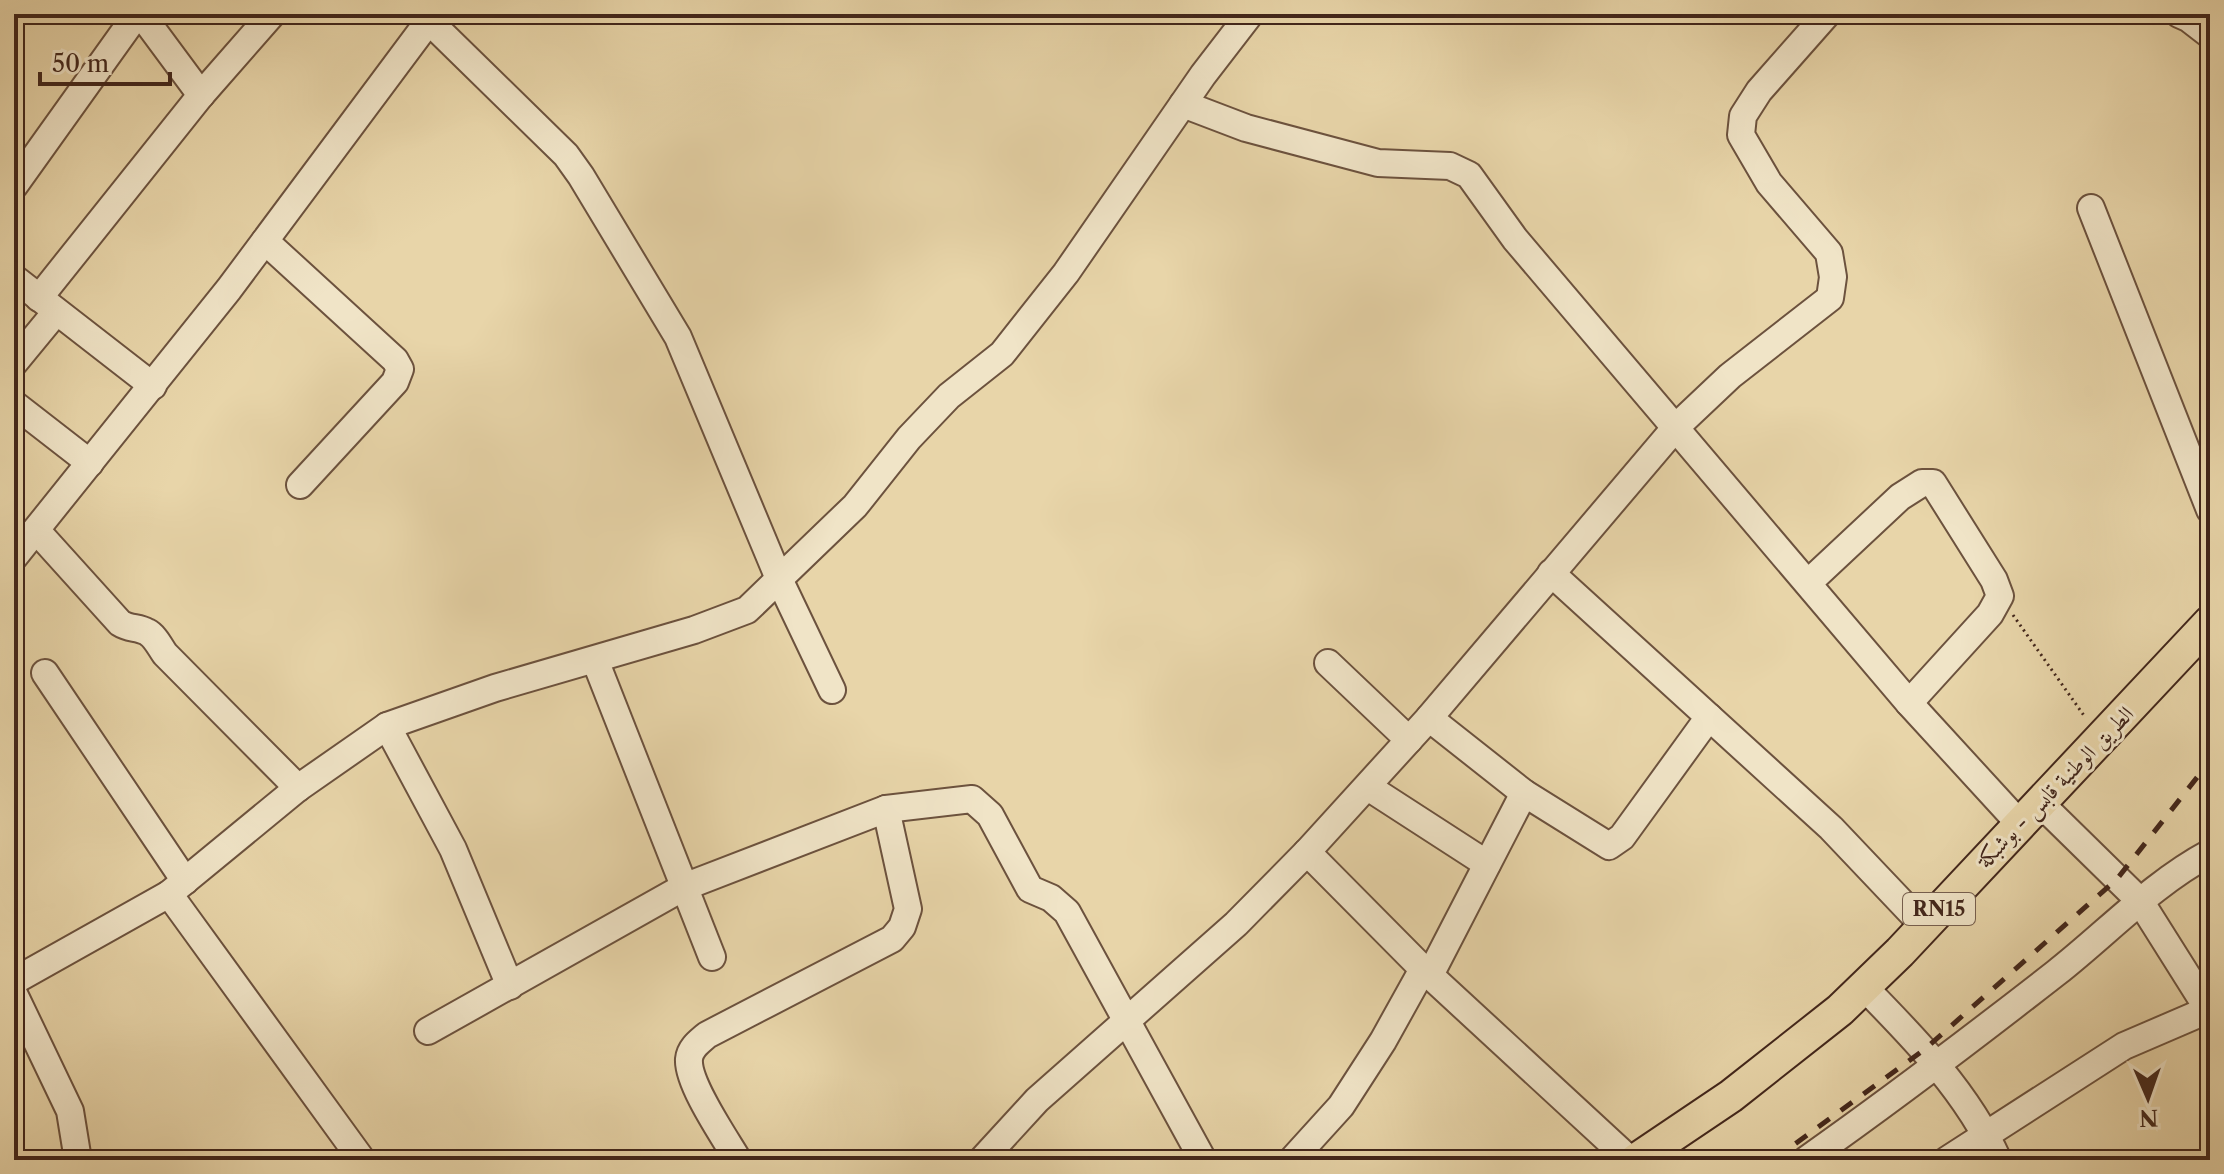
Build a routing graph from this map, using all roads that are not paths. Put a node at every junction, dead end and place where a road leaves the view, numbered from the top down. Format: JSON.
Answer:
{"nodes":[{"id":1,"x":139,"y":14,"type":"edge"},
{"id":2,"x":272,"y":14,"type":"edge"},
{"id":3,"x":1250,"y":14,"type":"edge"},
{"id":4,"x":1827,"y":14,"type":"edge"},
{"id":5,"x":2179,"y":14,"type":"edge"},
{"id":6,"x":431,"y":18,"type":"edge"},
{"id":7,"x":2210,"y":35,"type":"edge"},
{"id":8,"x":201,"y":95,"type":"junction"},
{"id":9,"x":1183,"y":104,"type":"junction"},
{"id":10,"x":14,"y":186,"type":"edge"},
{"id":11,"x":2091,"y":208,"type":"dead end"},
{"id":12,"x":265,"y":241,"type":"junction"},
{"id":13,"x":14,"y":278,"type":"edge"},
{"id":14,"x":48,"y":305,"type":"junction"},
{"id":15,"x":14,"y":363,"type":"edge"},
{"id":16,"x":153,"y":386,"type":"junction"},
{"id":17,"x":14,"y":404,"type":"edge"},
{"id":18,"x":1676,"y":427,"type":"junction"},
{"id":19,"x":90,"y":463,"type":"junction"},
{"id":20,"x":300,"y":485,"type":"dead end"},
{"id":21,"x":2210,"y":510,"type":"edge"},
{"id":22,"x":36,"y":530,"type":"junction"},
{"id":23,"x":14,"y":557,"type":"edge"},
{"id":24,"x":1551,"y":573,"type":"junction"},
{"id":25,"x":780,"y":581,"type":"junction"},
{"id":26,"x":1808,"y":583,"type":"junction"},
{"id":27,"x":2210,"y":622,"type":"edge"},
{"id":28,"x":595,"y":660,"type":"junction"},
{"id":29,"x":1328,"y":663,"type":"dead end"},
{"id":30,"x":45,"y":673,"type":"dead end"},
{"id":31,"x":832,"y":690,"type":"dead end"},
{"id":32,"x":1909,"y":703,"type":"junction"},
{"id":33,"x":1709,"y":717,"type":"junction"},
{"id":34,"x":1429,"y":718,"type":"junction"},
{"id":35,"x":387,"y":726,"type":"junction"},
{"id":36,"x":1409,"y":740,"type":"junction"},
{"id":37,"x":1368,"y":787,"type":"junction"},
{"id":38,"x":298,"y":788,"type":"junction"},
{"id":39,"x":1524,"y":793,"type":"junction"},
{"id":40,"x":886,"y":809,"type":"junction"},
{"id":41,"x":2029,"y":813,"type":"junction"},
{"id":42,"x":1307,"y":852,"type":"junction"},
{"id":43,"x":2210,"y":853,"type":"edge"},
{"id":44,"x":1487,"y":864,"type":"junction"},
{"id":45,"x":684,"y":887,"type":"junction"},
{"id":46,"x":177,"y":888,"type":"junction"},
{"id":47,"x":2140,"y":901,"type":"junction"},
{"id":48,"x":1924,"y":926,"type":"junction"},
{"id":49,"x":712,"y":957,"type":"dead end"},
{"id":50,"x":1426,"y":972,"type":"junction"},
{"id":51,"x":14,"y":981,"type":"edge"},
{"id":52,"x":510,"y":986,"type":"junction"},
{"id":53,"x":1864,"y":987,"type":"junction"},
{"id":54,"x":14,"y":994,"type":"edge"},
{"id":55,"x":2209,"y":1009,"type":"edge"},
{"id":56,"x":1128,"y":1022,"type":"junction"},
{"id":57,"x":428,"y":1031,"type":"dead end"},
{"id":58,"x":1936,"y":1065,"type":"junction"},
{"id":59,"x":1986,"y":1134,"type":"junction"},
{"id":60,"x":78,"y":1160,"type":"edge"},
{"id":61,"x":362,"y":1160,"type":"edge"},
{"id":62,"x":738,"y":1160,"type":"edge"},
{"id":63,"x":982,"y":1160,"type":"edge"},
{"id":64,"x":1203,"y":1160,"type":"edge"},
{"id":65,"x":1292,"y":1160,"type":"edge"},
{"id":66,"x":1630,"y":1160,"type":"edge"},
{"id":67,"x":1636,"y":1160,"type":"edge"},
{"id":68,"x":1806,"y":1160,"type":"edge"},
{"id":69,"x":1947,"y":1160,"type":"edge"},
{"id":70,"x":1998,"y":1160,"type":"edge"}],
"edges":[{"from":1,"to":8,"type":"street"},
{"from":1,"to":10,"type":"street"},
{"from":2,"to":8,"type":"street"},
{"from":3,"to":9,"type":"street"},
{"from":4,"to":18,"type":"street"},
{"from":5,"to":7,"type":"street"},
{"from":6,"to":12,"type":"street"},
{"from":6,"to":25,"type":"street"},
{"from":8,"to":14,"type":"street"},
{"from":9,"to":18,"type":"street"},
{"from":9,"to":25,"type":"street"},
{"from":11,"to":21,"type":"street"},
{"from":12,"to":16,"type":"street"},
{"from":12,"to":20,"type":"street"},
{"from":13,"to":14,"type":"street"},
{"from":14,"to":15,"type":"street"},
{"from":14,"to":16,"type":"street"},
{"from":16,"to":19,"type":"street"},
{"from":17,"to":19,"type":"street"},
{"from":18,"to":24,"type":"street"},
{"from":18,"to":26,"type":"street"},
{"from":19,"to":22,"type":"street"},
{"from":22,"to":23,"type":"street"},
{"from":22,"to":38,"type":"street"},
{"from":24,"to":33,"type":"street"},
{"from":24,"to":34,"type":"street"},
{"from":25,"to":28,"type":"street"},
{"from":25,"to":31,"type":"street"},
{"from":26,"to":32,"type":"street"},
{"from":26,"to":32,"type":"street"},
{"from":27,"to":41,"type":"main road","name":"الطريق الوطنية قابس - بوشبكة","number":"RN15"},
{"from":28,"to":35,"type":"street"},
{"from":28,"to":45,"type":"street"},
{"from":29,"to":36,"type":"street"},
{"from":30,"to":46,"type":"street"},
{"from":32,"to":41,"type":"street"},
{"from":33,"to":39,"type":"street"},
{"from":33,"to":48,"type":"street"},
{"from":34,"to":36,"type":"street"},
{"from":34,"to":39,"type":"street"},
{"from":35,"to":38,"type":"street"},
{"from":35,"to":52,"type":"street"},
{"from":36,"to":37,"type":"street"},
{"from":37,"to":42,"type":"street"},
{"from":37,"to":44,"type":"street"},
{"from":38,"to":46,"type":"street"},
{"from":39,"to":44,"type":"street"},
{"from":40,"to":45,"type":"street"},
{"from":40,"to":56,"type":"street"},
{"from":40,"to":62,"type":"street"},
{"from":41,"to":47,"type":"street"},
{"from":41,"to":48,"type":"main road","name":"الطريق الوطنية قابس - بوشبكة","number":"RN15"},
{"from":42,"to":50,"type":"street"},
{"from":42,"to":56,"type":"street"},
{"from":43,"to":47,"type":"street"},
{"from":44,"to":50,"type":"street"},
{"from":45,"to":49,"type":"street"},
{"from":45,"to":52,"type":"street"},
{"from":46,"to":51,"type":"street"},
{"from":46,"to":61,"type":"street"},
{"from":47,"to":55,"type":"street"},
{"from":47,"to":58,"type":"street"},
{"from":48,"to":53,"type":"main road","name":"الطريق الوطنية قابس - بوشبكة","number":"RN15"},
{"from":50,"to":65,"type":"street"},
{"from":50,"to":66,"type":"street"},
{"from":52,"to":57,"type":"street"},
{"from":53,"to":58,"type":"street"},
{"from":53,"to":67,"type":"main road","name":"الطريق الوطنية قابس - بوشبكة","number":"RN15"},
{"from":54,"to":60,"type":"street"},
{"from":55,"to":59,"type":"street"},
{"from":56,"to":63,"type":"street"},
{"from":56,"to":64,"type":"street"},
{"from":58,"to":59,"type":"street"},
{"from":58,"to":68,"type":"street"},
{"from":59,"to":69,"type":"street"},
{"from":59,"to":70,"type":"street"}]}
